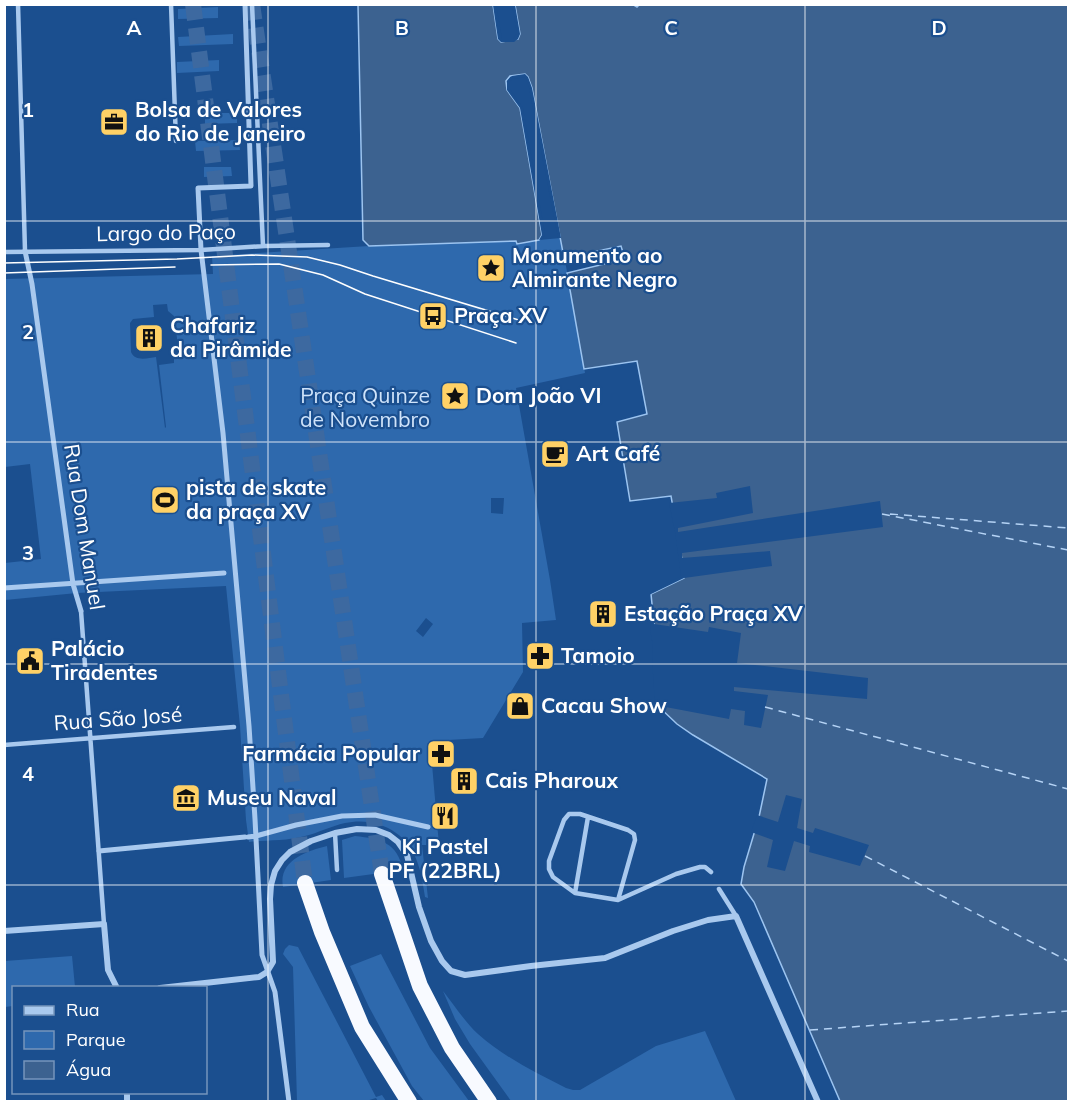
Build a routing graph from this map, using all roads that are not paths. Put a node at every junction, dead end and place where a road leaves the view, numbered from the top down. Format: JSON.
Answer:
{"nodes":[{"id":1,"x":18,"y":4,"type":"edge"},
{"id":2,"x":171,"y":4,"type":"edge"},
{"id":3,"x":245,"y":4,"type":"edge"},
{"id":4,"x":252,"y":4,"type":"edge"},
{"id":5,"x":176,"y":141,"type":"dead end"},
{"id":6,"x":328,"y":245,"type":"dead end"},
{"id":7,"x":263,"y":246,"type":"junction"},
{"id":8,"x":201,"y":250,"type":"junction"},
{"id":9,"x":24,"y":251,"type":"junction"},
{"id":10,"x":4,"y":252,"type":"edge"},
{"id":11,"x":235,"y":573,"type":"junction"},
{"id":12,"x":73,"y":584,"type":"junction"},
{"id":13,"x":4,"y":588,"type":"edge"},
{"id":14,"x":81,"y":611,"type":"joint"},
{"id":15,"x":234,"y":727,"type":"dead end"},
{"id":16,"x":92,"y":737,"type":"junction"},
{"id":17,"x":4,"y":745,"type":"edge"},
{"id":18,"x":588,"y":817,"type":"junction"},
{"id":19,"x":428,"y":827,"type":"dead end"},
{"id":20,"x":334,"y":833,"type":"junction"},
{"id":21,"x":256,"y":836,"type":"junction"},
{"id":22,"x":99,"y":851,"type":"junction"},
{"id":23,"x":337,"y":870,"type":"dead end"},
{"id":24,"x":711,"y":872,"type":"dead end"},
{"id":25,"x":382,"y":873,"type":"tunnel mouth"},
{"id":26,"x":306,"y":883,"type":"tunnel mouth"},
{"id":27,"x":719,"y":889,"type":"dead end"},
{"id":28,"x":575,"y":893,"type":"junction"},
{"id":29,"x":618,"y":900,"type":"junction"},
{"id":30,"x":736,"y":916,"type":"junction"},
{"id":31,"x":104,"y":924,"type":"junction"},
{"id":32,"x":4,"y":931,"type":"edge"},
{"id":33,"x":267,"y":972,"type":"junction"},
{"id":34,"x":116,"y":986,"type":"edge"},
{"id":35,"x":170,"y":986,"type":"edge"},
{"id":36,"x":289,"y":1101,"type":"edge"},
{"id":37,"x":409,"y":1101,"type":"edge"},
{"id":38,"x":489,"y":1101,"type":"edge"},
{"id":39,"x":818,"y":1101,"type":"edge"}],
"edges":[{"from":1,"to":9,"type":"lane"},
{"from":2,"to":5,"type":"lane"},
{"from":3,"to":8,"type":"street"},
{"from":4,"to":7,"type":"lane"},
{"from":6,"to":7,"type":"lane","name":"Largo do Paço"},
{"from":7,"to":8,"type":"lane","name":"Largo do Paço"},
{"from":8,"to":9,"type":"lane","name":"Largo do Paço"},
{"from":8,"to":11,"type":"street"},
{"from":9,"to":10,"type":"lane","name":"Largo do Paço"},
{"from":9,"to":12,"type":"street","name":"Rua Dom Manuel"},
{"from":11,"to":12,"type":"street"},
{"from":11,"to":21,"type":"street"},
{"from":12,"to":13,"type":"street"},
{"from":12,"to":14,"type":"street","name":"Rua Dom Manuel"},
{"from":14,"to":16,"type":"lane","name":"Rua Dom Manuel"},
{"from":15,"to":16,"type":"lane","name":"Rua São José"},
{"from":16,"to":17,"type":"lane","name":"Rua São José"},
{"from":16,"to":22,"type":"lane","name":"Rua Dom Manuel"},
{"from":18,"to":28,"type":"lane"},
{"from":18,"to":28,"type":"lane"},
{"from":18,"to":29,"type":"lane"},
{"from":19,"to":21,"type":"street"},
{"from":20,"to":23,"type":"lane"},
{"from":20,"to":30,"type":"street"},
{"from":20,"to":33,"type":"street"},
{"from":21,"to":22,"type":"street"},
{"from":21,"to":33,"type":"street"},
{"from":22,"to":31,"type":"lane","name":"Rua Dom Manuel"},
{"from":24,"to":29,"type":"lane"},
{"from":25,"to":38,"type":"highway"},
{"from":26,"to":37,"type":"highway"},
{"from":27,"to":30,"type":"lane"},
{"from":28,"to":29,"type":"lane"},
{"from":30,"to":39,"type":"street"},
{"from":31,"to":32,"type":"street"},
{"from":31,"to":34,"type":"street","name":"Rua Dom Manuel"},
{"from":33,"to":35,"type":"street"},
{"from":33,"to":36,"type":"street"}]}
